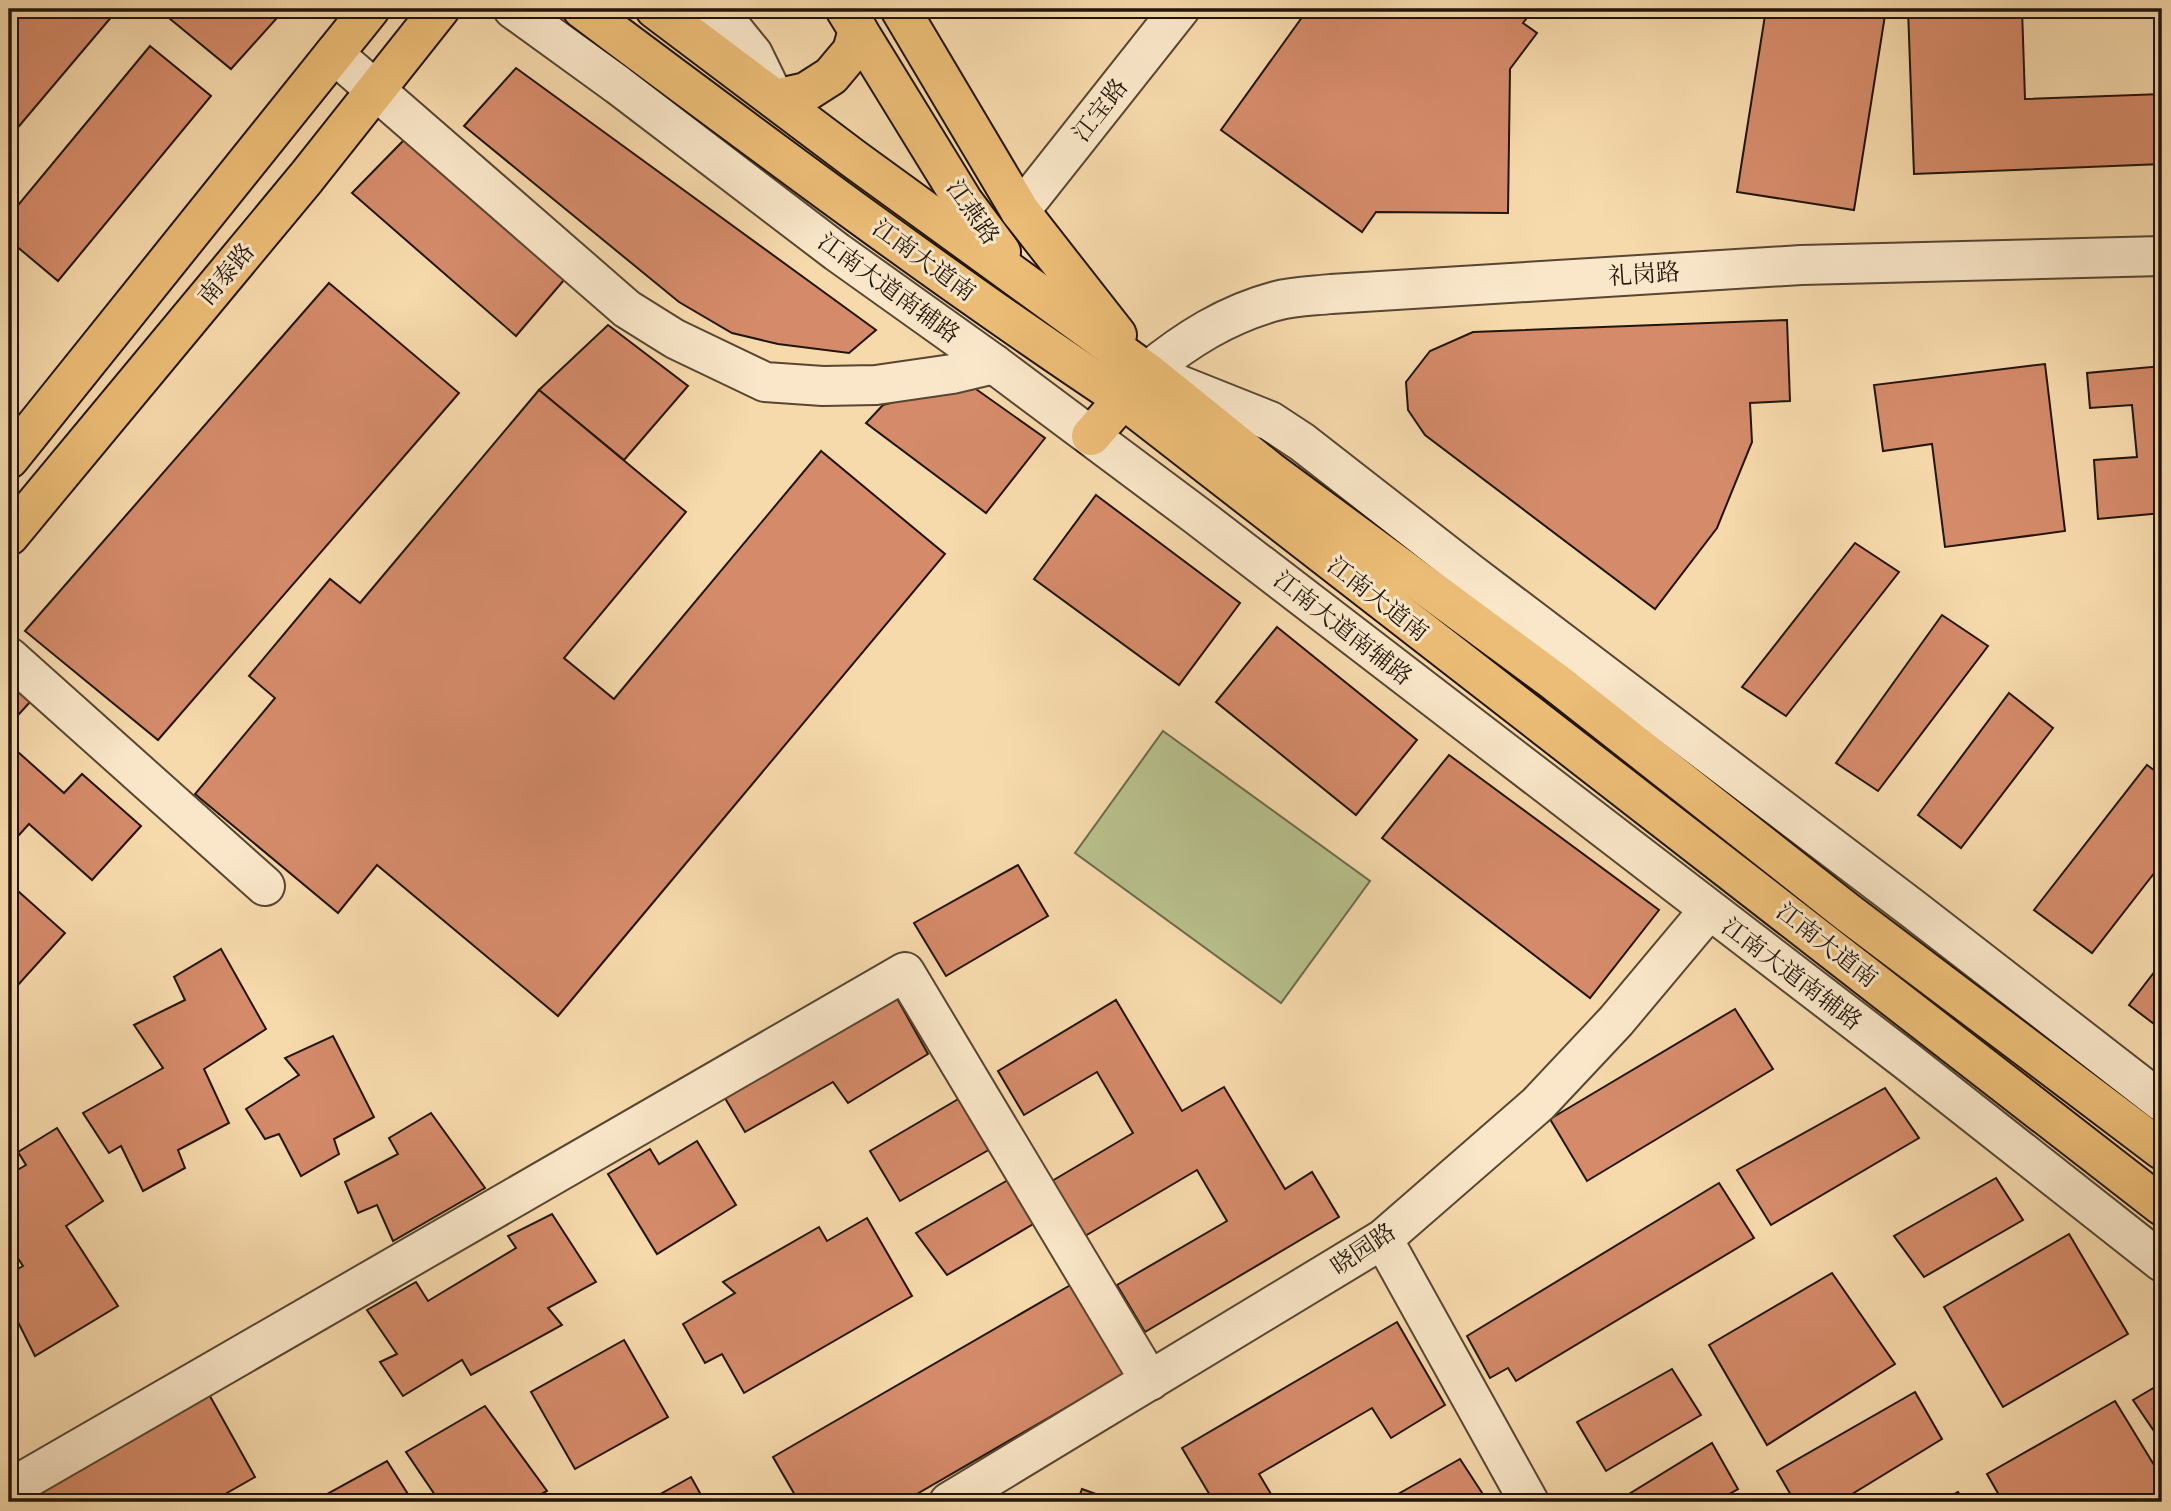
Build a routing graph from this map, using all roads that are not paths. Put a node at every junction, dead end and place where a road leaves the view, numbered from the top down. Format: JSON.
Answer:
{"nodes":[{"id":1,"x":370,"y":9,"type":"edge"},
{"id":2,"x":440,"y":9,"type":"edge"},
{"id":3,"x":513,"y":9,"type":"edge"},
{"id":4,"x":582,"y":9,"type":"edge"},
{"id":5,"x":655,"y":9,"type":"edge"},
{"id":6,"x":711,"y":9,"type":"edge"},
{"id":7,"x":900,"y":9,"type":"edge"},
{"id":8,"x":1180,"y":9,"type":"edge"},
{"id":9,"x":851,"y":19,"type":"edge"},
{"id":10,"x":334,"y":54,"type":"junction"},
{"id":11,"x":376,"y":90,"type":"junction"},
{"id":12,"x":775,"y":99,"type":"junction"},
{"id":13,"x":1020,"y":211,"type":"junction"},
{"id":14,"x":2162,"y":256,"type":"edge"},
{"id":15,"x":1026,"y":284,"type":"junction"},
{"id":16,"x":993,"y":364,"type":"junction"},
{"id":17,"x":1135,"y":385,"type":"junction"},
{"id":18,"x":1091,"y":436,"type":"junction"},
{"id":19,"x":9,"y":459,"type":"edge"},
{"id":20,"x":9,"y":536,"type":"edge"},
{"id":21,"x":9,"y":657,"type":"edge"},
{"id":22,"x":1565,"y":666,"type":"junction"},
{"id":23,"x":1526,"y":712,"type":"junction"},
{"id":24,"x":1501,"y":748,"type":"junction"},
{"id":25,"x":265,"y":886,"type":"dead end"},
{"id":26,"x":1709,"y":910,"type":"junction"},
{"id":27,"x":1975,"y":957,"type":"junction"},
{"id":28,"x":1953,"y":990,"type":"junction"},
{"id":29,"x":1931,"y":1027,"type":"junction"},
{"id":30,"x":1907,"y":1061,"type":"junction"},
{"id":31,"x":2162,"y":1102,"type":"edge"},
{"id":32,"x":2162,"y":1150,"type":"edge"},
{"id":33,"x":2162,"y":1206,"type":"edge"},
{"id":34,"x":1383,"y":1239,"type":"junction"},
{"id":35,"x":2162,"y":1262,"type":"edge"},
{"id":36,"x":1150,"y":1381,"type":"junction"},
{"id":37,"x":9,"y":1489,"type":"edge"},
{"id":38,"x":949,"y":1502,"type":"edge"},
{"id":39,"x":1529,"y":1502,"type":"edge"}],
"edges":[{"from":1,"to":10,"type":"main road"},
{"from":2,"to":11,"type":"main road","name":"南泰路"},
{"from":3,"to":16,"type":"street","name":"江南大道南辅路"},
{"from":4,"to":17,"type":"main road","name":"江南大道南"},
{"from":5,"to":12,"type":"main road","name":"江南大道南"},
{"from":6,"to":12,"type":"street"},
{"from":7,"to":13,"type":"main road","name":"江燕路"},
{"from":8,"to":13,"type":"street","name":"江宝路"},
{"from":9,"to":12,"type":"main road"},
{"from":9,"to":15,"type":"main road","name":"江燕路"},
{"from":10,"to":11,"type":"street"},
{"from":10,"to":19,"type":"main road"},
{"from":11,"to":16,"type":"street"},
{"from":11,"to":20,"type":"main road","name":"南泰路"},
{"from":12,"to":15,"type":"main road","name":"江南大道南"},
{"from":13,"to":17,"type":"main road","name":"江燕路"},
{"from":14,"to":17,"type":"street","name":"礼岗路"},
{"from":15,"to":17,"type":"main road","name":"江燕路"},
{"from":16,"to":18,"type":"street","name":"江南大道南辅路"},
{"from":17,"to":18,"type":"main road"},
{"from":17,"to":22,"type":"main road","name":"江南大道南"},
{"from":17,"to":23,"type":"main road","name":"江南大道南"},
{"from":18,"to":24,"type":"street","name":"江南大道南辅路"},
{"from":21,"to":25,"type":"street"},
{"from":22,"to":27,"type":"street"},
{"from":22,"to":28,"type":"main road","name":"江南大道南"},
{"from":23,"to":24,"type":"street"},
{"from":23,"to":29,"type":"main road","name":"江南大道南"},
{"from":24,"to":26,"type":"street","name":"江南大道南辅路"},
{"from":26,"to":30,"type":"street","name":"江南大道南辅路"},
{"from":26,"to":34,"type":"street","name":"晓园路"},
{"from":27,"to":28,"type":"street"},
{"from":27,"to":31,"type":"street"},
{"from":28,"to":32,"type":"main road","name":"江南大道南"},
{"from":29,"to":30,"type":"street"},
{"from":29,"to":33,"type":"main road","name":"江南大道南"},
{"from":30,"to":35,"type":"street","name":"江南大道南辅路"},
{"from":34,"to":36,"type":"street","name":"晓园路"},
{"from":34,"to":39,"type":"street"},
{"from":36,"to":37,"type":"street"},
{"from":36,"to":38,"type":"street","name":"晓园路"}]}
